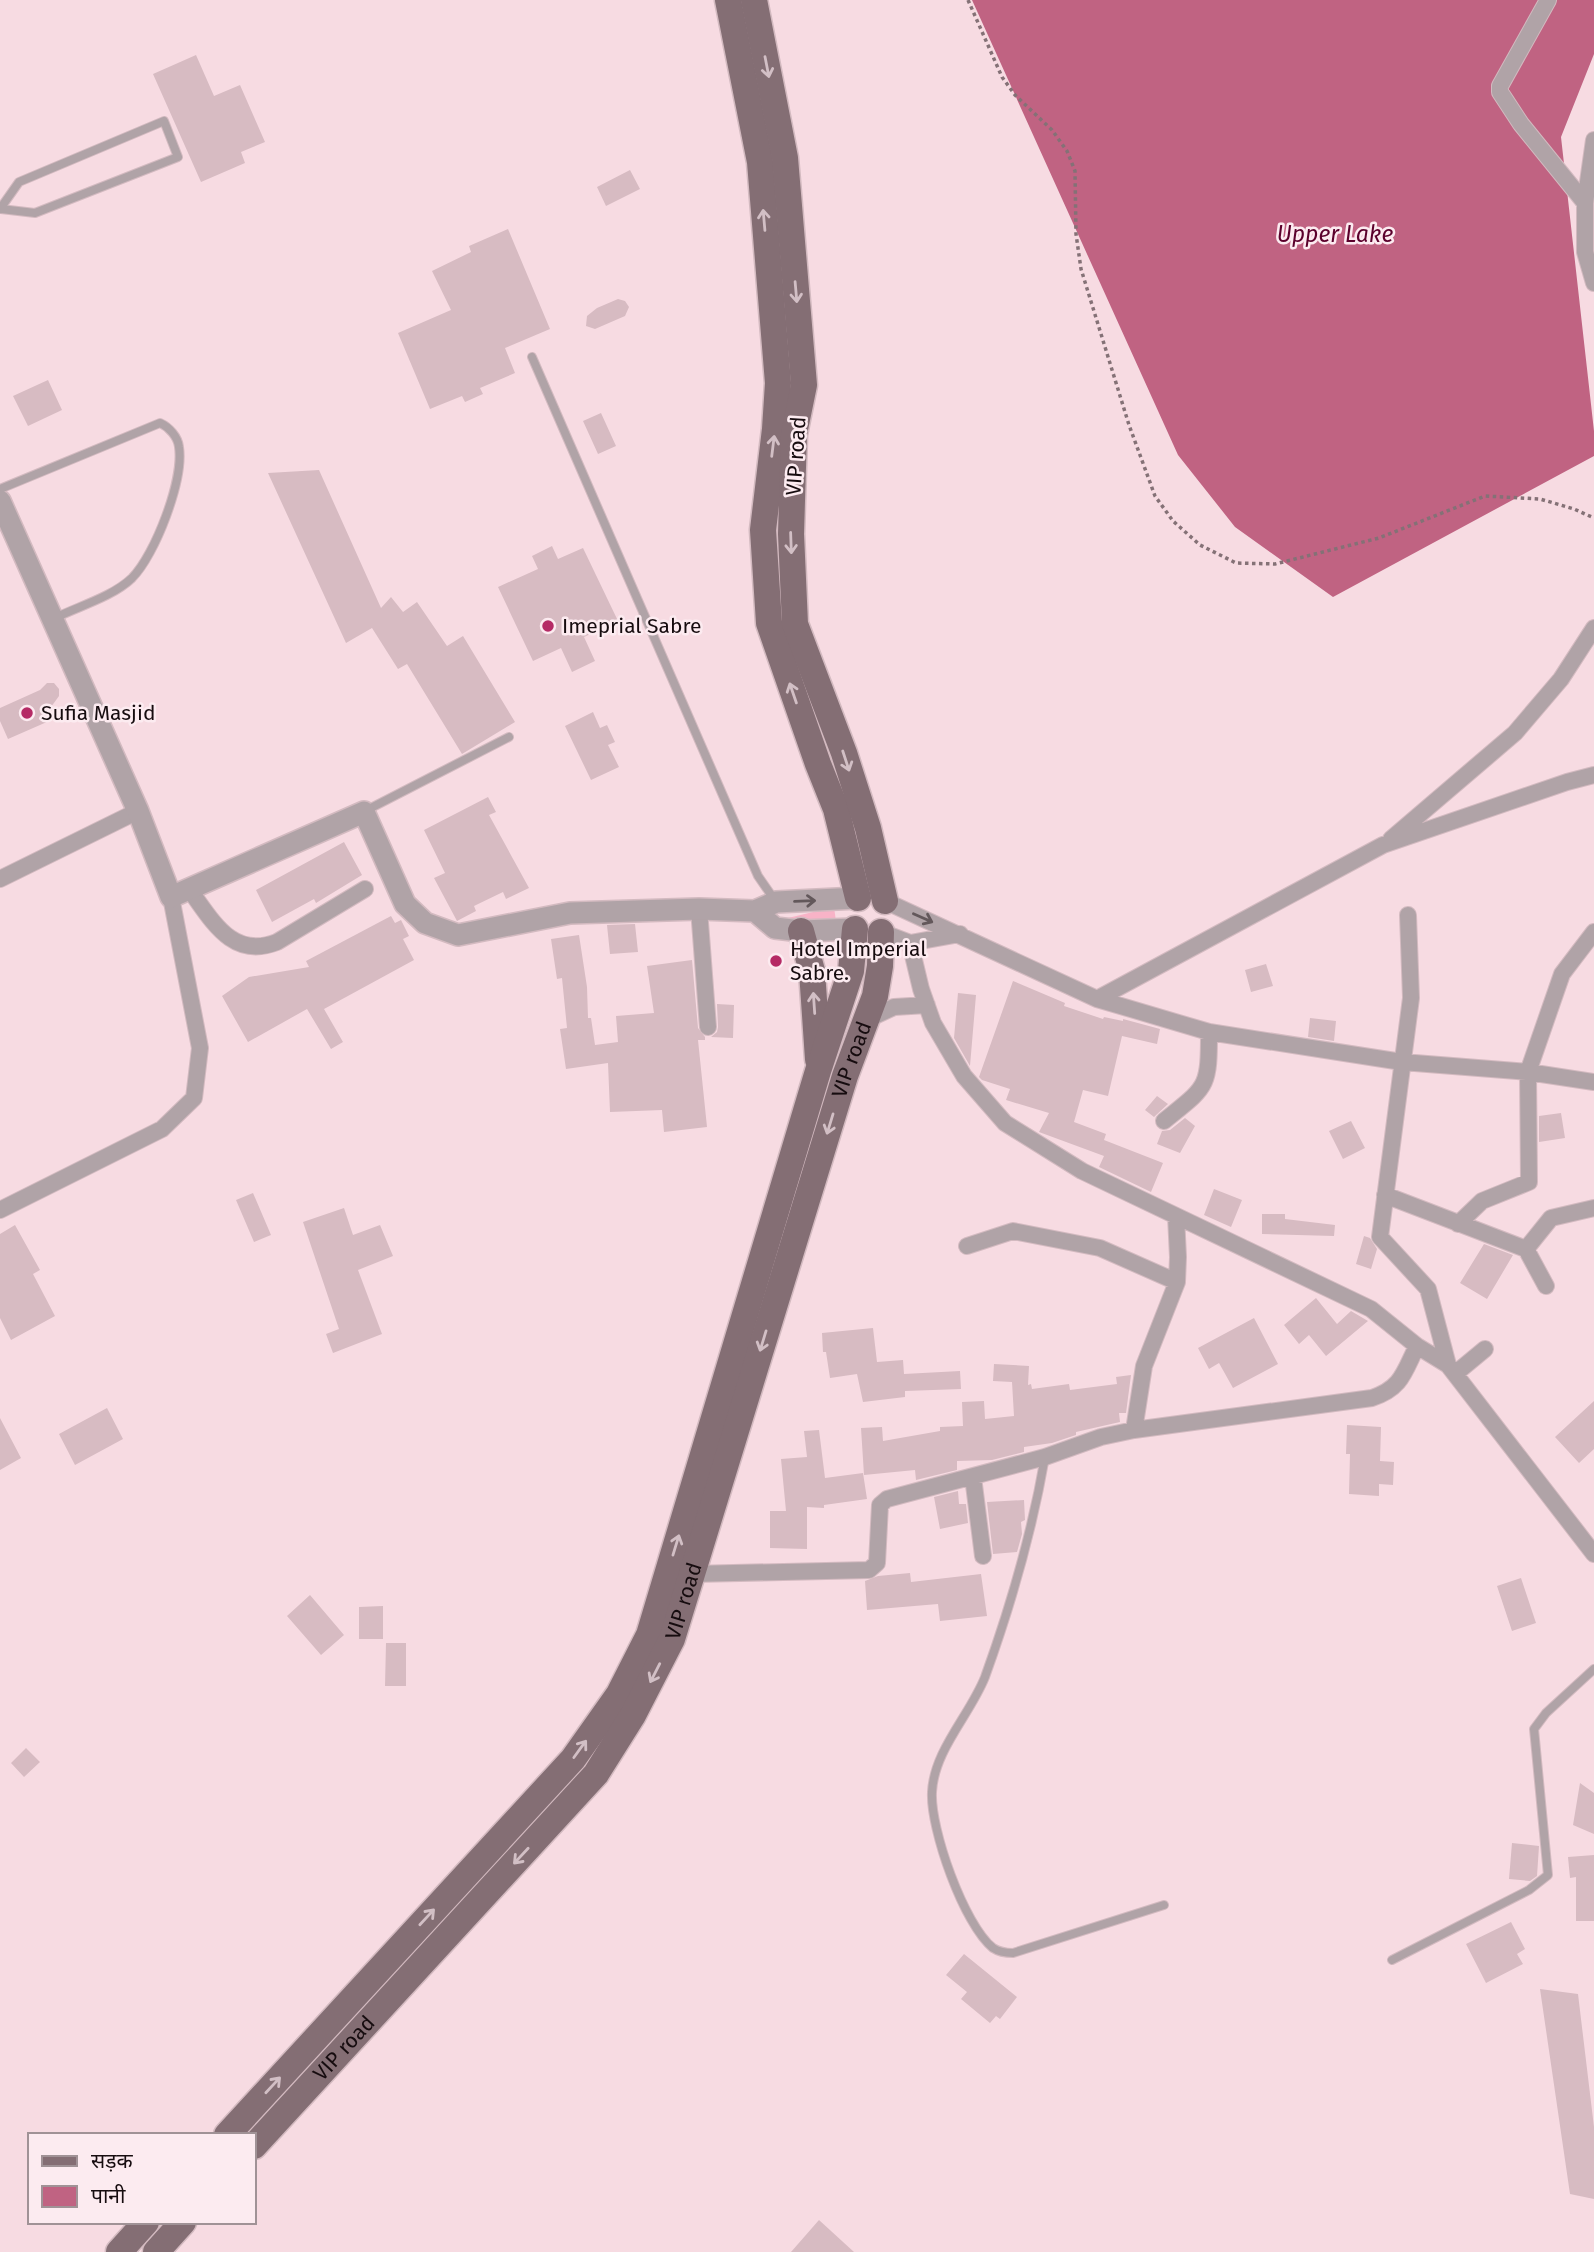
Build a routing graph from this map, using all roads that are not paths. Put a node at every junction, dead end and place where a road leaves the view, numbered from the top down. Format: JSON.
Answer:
{"nodes":[{"id":1,"x":727,"y":0,"type":"edge"},
{"id":2,"x":754,"y":0,"type":"edge"},
{"id":3,"x":1548,"y":0,"type":"edge"},
{"id":4,"x":1594,"y":140,"type":"edge"},
{"id":5,"x":1585,"y":203,"type":"junction"},
{"id":6,"x":0,"y":209,"type":"edge"},
{"id":7,"x":1594,"y":283,"type":"edge"},
{"id":8,"x":532,"y":357,"type":"dead end"},
{"id":9,"x":0,"y":489,"type":"edge"},
{"id":10,"x":0,"y":501,"type":"edge"},
{"id":11,"x":52,"y":619,"type":"junction"},
{"id":12,"x":1594,"y":628,"type":"edge"},
{"id":13,"x":509,"y":737,"type":"dead end"},
{"id":14,"x":1594,"y":775,"type":"edge"},
{"id":15,"x":138,"y":811,"type":"junction"},
{"id":16,"x":364,"y":812,"type":"junction"},
{"id":17,"x":1383,"y":845,"type":"junction"},
{"id":18,"x":0,"y":879,"type":"edge"},
{"id":19,"x":365,"y":889,"type":"dead end"},
{"id":20,"x":180,"y":893,"type":"junction"},
{"id":21,"x":858,"y":898,"type":"junction"},
{"id":22,"x":886,"y":901,"type":"junction"},
{"id":23,"x":776,"y":902,"type":"junction"},
{"id":24,"x":699,"y":909,"type":"junction"},
{"id":25,"x":755,"y":911,"type":"junction"},
{"id":26,"x":1408,"y":915,"type":"dead end"},
{"id":27,"x":868,"y":930,"type":"junction"},
{"id":28,"x":801,"y":931,"type":"junction"},
{"id":29,"x":1594,"y":932,"type":"edge"},
{"id":30,"x":960,"y":934,"type":"junction"},
{"id":31,"x":910,"y":943,"type":"junction"},
{"id":32,"x":1097,"y":999,"type":"junction"},
{"id":33,"x":927,"y":1006,"type":"junction"},
{"id":34,"x":866,"y":1020,"type":"junction"},
{"id":35,"x":708,"y":1027,"type":"dead end"},
{"id":36,"x":1209,"y":1032,"type":"junction"},
{"id":37,"x":1402,"y":1062,"type":"junction"},
{"id":38,"x":818,"y":1071,"type":"junction"},
{"id":39,"x":1528,"y":1072,"type":"junction"},
{"id":40,"x":1594,"y":1082,"type":"edge"},
{"id":41,"x":1164,"y":1121,"type":"dead end"},
{"id":42,"x":1385,"y":1195,"type":"junction"},
{"id":43,"x":1594,"y":1208,"type":"edge"},
{"id":44,"x":0,"y":1210,"type":"edge"},
{"id":45,"x":1176,"y":1216,"type":"junction"},
{"id":46,"x":1458,"y":1224,"type":"junction"},
{"id":47,"x":967,"y":1246,"type":"dead end"},
{"id":48,"x":1526,"y":1249,"type":"junction"},
{"id":49,"x":1177,"y":1282,"type":"junction"},
{"id":50,"x":1546,"y":1286,"type":"dead end"},
{"id":51,"x":1417,"y":1346,"type":"junction"},
{"id":52,"x":1485,"y":1349,"type":"dead end"},
{"id":53,"x":1452,"y":1369,"type":"junction"},
{"id":54,"x":1134,"y":1430,"type":"junction"},
{"id":55,"x":1045,"y":1457,"type":"junction"},
{"id":56,"x":973,"y":1477,"type":"junction"},
{"id":57,"x":1594,"y":1554,"type":"edge"},
{"id":58,"x":983,"y":1556,"type":"dead end"},
{"id":59,"x":692,"y":1574,"type":"junction"},
{"id":60,"x":1592,"y":1673,"type":"edge"},
{"id":61,"x":1164,"y":1905,"type":"dead end"},
{"id":62,"x":1392,"y":1960,"type":"dead end"},
{"id":63,"x":229,"y":2133,"type":"edge"},
{"id":64,"x":256,"y":2144,"type":"edge"},
{"id":65,"x":144,"y":2224,"type":"edge"},
{"id":66,"x":181,"y":2224,"type":"edge"},
{"id":67,"x":118,"y":2252,"type":"edge"},
{"id":68,"x":156,"y":2252,"type":"edge"}],
"edges":[{"from":21,"to":1,"type":"main road","name":"VIP road","one_way":true},
{"from":2,"to":22,"type":"main road","name":"VIP road","one_way":true},
{"from":3,"to":5,"type":"street"},
{"from":4,"to":5,"type":"street"},
{"from":5,"to":7,"type":"street"},
{"from":6,"to":6,"type":"lane"},
{"from":8,"to":23,"type":"lane"},
{"from":9,"to":11,"type":"lane"},
{"from":10,"to":11,"type":"street"},
{"from":11,"to":15,"type":"street"},
{"from":12,"to":17,"type":"street"},
{"from":13,"to":16,"type":"lane"},
{"from":14,"to":17,"type":"street"},
{"from":15,"to":18,"type":"street"},
{"from":15,"to":20,"type":"street"},
{"from":16,"to":20,"type":"street"},
{"from":16,"to":24,"type":"street"},
{"from":17,"to":32,"type":"street"},
{"from":19,"to":20,"type":"street"},
{"from":20,"to":44,"type":"street"},
{"from":21,"to":22,"type":"main road"},
{"from":23,"to":21,"type":"street","one_way":true},
{"from":21,"to":27,"type":"main road"},
{"from":22,"to":27,"type":"main road"},
{"from":22,"to":30,"type":"street","one_way":true},
{"from":23,"to":25,"type":"street"},
{"from":24,"to":25,"type":"street"},
{"from":24,"to":35,"type":"street"},
{"from":25,"to":28,"type":"street"},
{"from":26,"to":37,"type":"street"},
{"from":27,"to":28,"type":"street"},
{"from":27,"to":31,"type":"street"},
{"from":27,"to":34,"type":"main road","name":"VIP road"},
{"from":27,"to":38,"type":"main road","name":"VIP road"},
{"from":38,"to":28,"type":"main road","one_way":true},
{"from":29,"to":39,"type":"street"},
{"from":30,"to":31,"type":"street"},
{"from":30,"to":32,"type":"street"},
{"from":31,"to":33,"type":"street"},
{"from":32,"to":36,"type":"street"},
{"from":33,"to":34,"type":"street"},
{"from":33,"to":45,"type":"street"},
{"from":34,"to":59,"type":"main road","name":"VIP road","one_way":true},
{"from":36,"to":37,"type":"street"},
{"from":36,"to":41,"type":"street"},
{"from":37,"to":39,"type":"street"},
{"from":37,"to":42,"type":"street"},
{"from":63,"to":38,"type":"main road","name":"VIP road","one_way":true},
{"from":39,"to":40,"type":"street"},
{"from":39,"to":46,"type":"street"},
{"from":42,"to":46,"type":"street"},
{"from":42,"to":53,"type":"street"},
{"from":43,"to":48,"type":"street"},
{"from":45,"to":49,"type":"street"},
{"from":45,"to":51,"type":"street"},
{"from":46,"to":48,"type":"street"},
{"from":47,"to":49,"type":"street"},
{"from":48,"to":50,"type":"street"},
{"from":49,"to":54,"type":"street"},
{"from":51,"to":53,"type":"street"},
{"from":51,"to":54,"type":"street"},
{"from":52,"to":53,"type":"street"},
{"from":53,"to":57,"type":"street"},
{"from":54,"to":55,"type":"street"},
{"from":55,"to":56,"type":"street"},
{"from":55,"to":61,"type":"lane"},
{"from":56,"to":58,"type":"street"},
{"from":56,"to":59,"type":"street"},
{"from":59,"to":64,"type":"main road","name":"VIP road","one_way":true},
{"from":60,"to":62,"type":"lane"},
{"from":65,"to":67,"type":"main road"},
{"from":66,"to":68,"type":"main road"}]}
